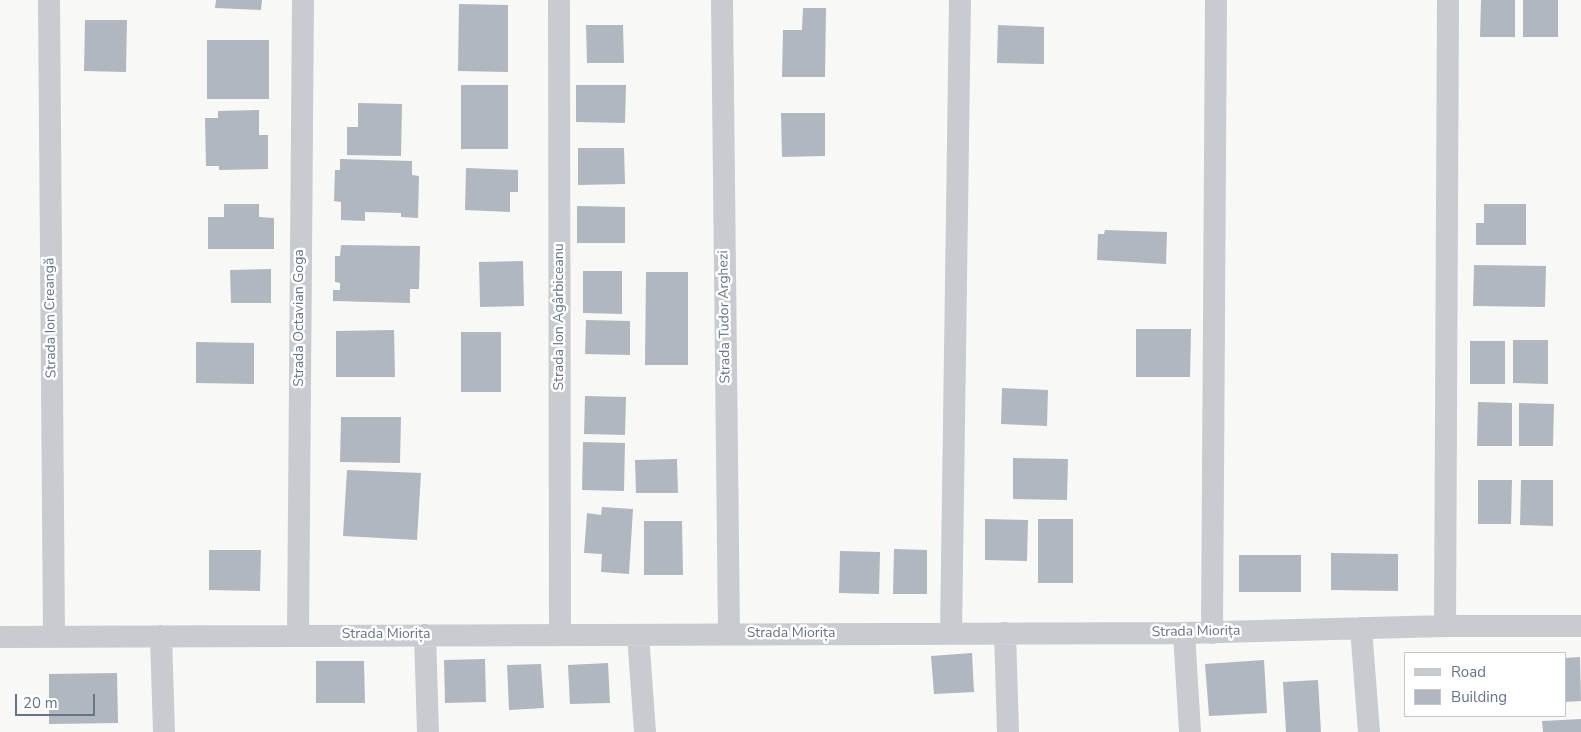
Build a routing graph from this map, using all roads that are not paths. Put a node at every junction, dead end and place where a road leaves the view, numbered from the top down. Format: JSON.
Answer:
{"nodes":[{"id":1,"x":49,"y":0,"type":"edge"},
{"id":2,"x":303,"y":0,"type":"edge"},
{"id":3,"x":559,"y":0,"type":"edge"},
{"id":4,"x":722,"y":0,"type":"edge"},
{"id":5,"x":960,"y":0,"type":"edge"},
{"id":6,"x":1216,"y":0,"type":"edge"},
{"id":7,"x":1448,"y":0,"type":"edge"},
{"id":8,"x":1445,"y":626,"type":"junction"},
{"id":9,"x":1581,"y":626,"type":"edge"},
{"id":10,"x":1360,"y":628,"type":"junction"},
{"id":11,"x":1184,"y":633,"type":"junction"},
{"id":12,"x":1212,"y":633,"type":"junction"},
{"id":13,"x":638,"y":634,"type":"junction"},
{"id":14,"x":729,"y":634,"type":"junction"},
{"id":15,"x":951,"y":634,"type":"junction"},
{"id":16,"x":1005,"y":634,"type":"junction"},
{"id":17,"x":425,"y":635,"type":"junction"},
{"id":18,"x":560,"y":635,"type":"junction"},
{"id":19,"x":54,"y":636,"type":"junction"},
{"id":20,"x":161,"y":636,"type":"junction"},
{"id":21,"x":298,"y":636,"type":"junction"},
{"id":22,"x":0,"y":637,"type":"edge"},
{"id":23,"x":164,"y":732,"type":"edge"},
{"id":24,"x":428,"y":732,"type":"edge"},
{"id":25,"x":645,"y":732,"type":"edge"},
{"id":26,"x":1008,"y":732,"type":"edge"},
{"id":27,"x":1190,"y":732,"type":"edge"},
{"id":28,"x":1369,"y":732,"type":"edge"}],
"edges":[{"from":1,"to":19,"type":"street","name":"Strada Ion Creangă"},
{"from":2,"to":21,"type":"street","name":"Strada Octavian Goga"},
{"from":3,"to":18,"type":"street","name":"Strada Ion Agârbiceanu"},
{"from":4,"to":14,"type":"street","name":"Strada Tudor Arghezi"},
{"from":5,"to":15,"type":"street"},
{"from":6,"to":12,"type":"street"},
{"from":7,"to":8,"type":"street"},
{"from":8,"to":9,"type":"street","name":"Strada Miorița"},
{"from":8,"to":10,"type":"street","name":"Strada Miorița"},
{"from":10,"to":12,"type":"street","name":"Strada Miorița"},
{"from":10,"to":28,"type":"street"},
{"from":11,"to":12,"type":"street","name":"Strada Miorița"},
{"from":11,"to":16,"type":"street","name":"Strada Miorița"},
{"from":11,"to":27,"type":"street"},
{"from":13,"to":14,"type":"street","name":"Strada Miorița"},
{"from":13,"to":18,"type":"street","name":"Strada Miorița"},
{"from":13,"to":25,"type":"street"},
{"from":14,"to":15,"type":"street","name":"Strada Miorița"},
{"from":15,"to":16,"type":"street","name":"Strada Miorița"},
{"from":16,"to":26,"type":"street"},
{"from":17,"to":18,"type":"street","name":"Strada Miorița"},
{"from":17,"to":21,"type":"street","name":"Strada Miorița"},
{"from":17,"to":24,"type":"street"},
{"from":19,"to":20,"type":"street","name":"Strada Miorița"},
{"from":19,"to":22,"type":"street","name":"Strada Miorița"},
{"from":20,"to":21,"type":"street","name":"Strada Miorița"},
{"from":20,"to":23,"type":"street"}]}
